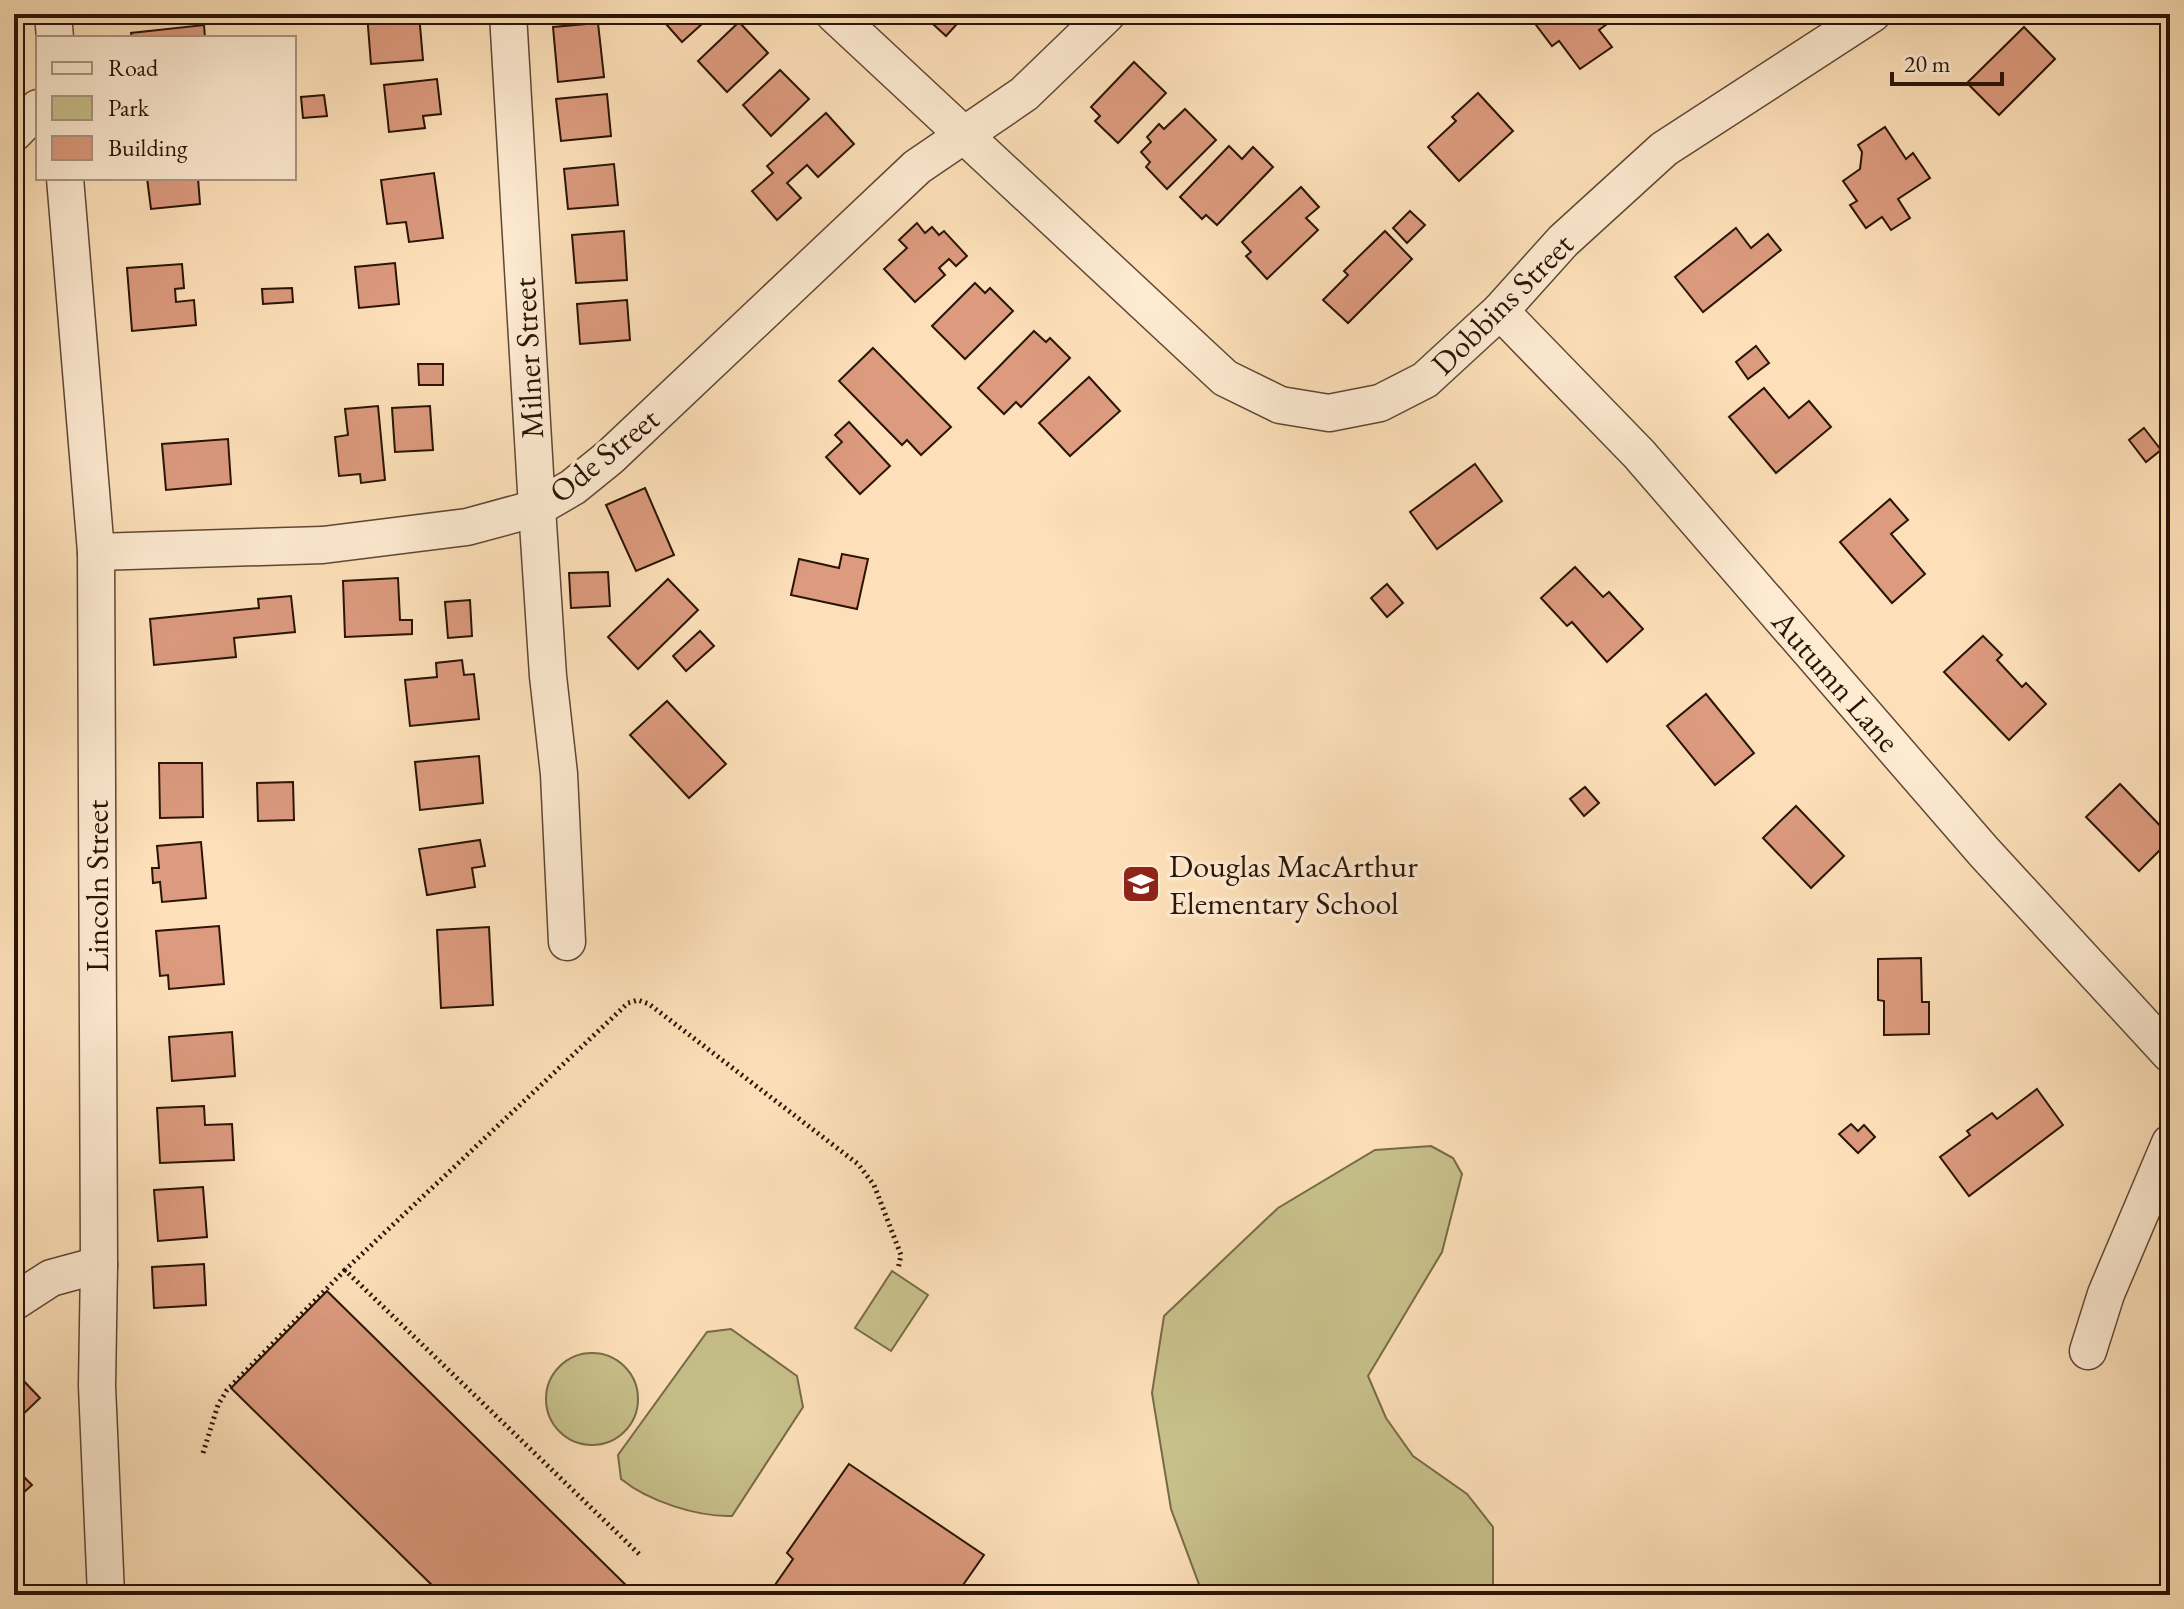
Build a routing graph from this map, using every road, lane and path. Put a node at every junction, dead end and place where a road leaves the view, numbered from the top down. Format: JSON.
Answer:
{"nodes":[{"id":1,"x":53,"y":14,"type":"edge"},
{"id":2,"x":508,"y":14,"type":"edge"},
{"id":3,"x":834,"y":14,"type":"edge"},
{"id":4,"x":1107,"y":14,"type":"edge"},
{"id":5,"x":1872,"y":14,"type":"edge"},
{"id":6,"x":55,"y":36,"type":"edge"},
{"id":7,"x":36,"y":110,"type":"edge"},
{"id":8,"x":14,"y":133,"type":"edge"},
{"id":9,"x":963,"y":134,"type":"junction"},
{"id":10,"x":65,"y":180,"type":"edge"},
{"id":11,"x":1500,"y":311,"type":"junction"},
{"id":12,"x":537,"y":508,"type":"junction"},
{"id":13,"x":96,"y":552,"type":"junction"},
{"id":14,"x":567,"y":942,"type":"dead end"},
{"id":15,"x":2170,"y":1054,"type":"edge"},
{"id":16,"x":2170,"y":1143,"type":"edge"},
{"id":17,"x":99,"y":1265,"type":"junction"},
{"id":18,"x":898,"y":1269,"type":"dead end"},
{"id":19,"x":345,"y":1270,"type":"junction"},
{"id":20,"x":14,"y":1302,"type":"edge"},
{"id":21,"x":2088,"y":1351,"type":"dead end"},
{"id":22,"x":203,"y":1453,"type":"dead end"},
{"id":23,"x":639,"y":1554,"type":"dead end"},
{"id":24,"x":106,"y":1595,"type":"edge"}],
"edges":[{"from":1,"to":6,"type":"street"},
{"from":2,"to":12,"type":"street","name":"Milner Street"},
{"from":3,"to":9,"type":"street","name":"Dobbins Street"},
{"from":4,"to":9,"type":"street","name":"Ode Street"},
{"from":5,"to":11,"type":"street","name":"Dobbins Street"},
{"from":7,"to":8,"type":"street"},
{"from":9,"to":11,"type":"street","name":"Dobbins Street"},
{"from":9,"to":12,"type":"street","name":"Ode Street"},
{"from":10,"to":13,"type":"street","name":"Lincoln Street"},
{"from":11,"to":15,"type":"street","name":"Autumn Lane"},
{"from":12,"to":13,"type":"street","name":"Ode Street"},
{"from":12,"to":14,"type":"street","name":"Milner Street"},
{"from":13,"to":17,"type":"street","name":"Lincoln Street"},
{"from":16,"to":21,"type":"street"},
{"from":17,"to":20,"type":"street"},
{"from":17,"to":24,"type":"street","name":"Lincoln Street"},
{"from":18,"to":19,"type":"path"},
{"from":19,"to":22,"type":"path"},
{"from":19,"to":23,"type":"path"}]}
